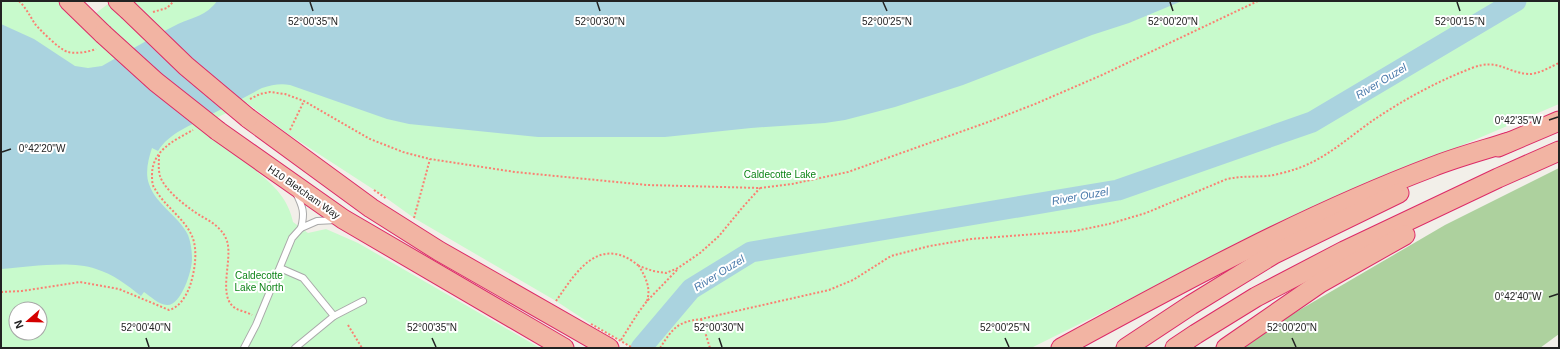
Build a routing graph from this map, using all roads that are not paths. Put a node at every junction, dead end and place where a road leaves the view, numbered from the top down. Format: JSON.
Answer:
{"nodes":[{"id":1,"x":69,"y":1,"type":"edge"},
{"id":2,"x":123,"y":6,"type":"edge"},
{"id":3,"x":1559,"y":121,"type":"edge"},
{"id":4,"x":1510,"y":142,"type":"junction"},
{"id":5,"x":1559,"y":152,"type":"edge"},
{"id":6,"x":292,"y":184,"type":"junction"},
{"id":7,"x":1447,"y":202,"type":"junction"},
{"id":8,"x":343,"y":219,"type":"junction"},
{"id":9,"x":301,"y":228,"type":"junction"},
{"id":10,"x":280,"y":268,"type":"junction"},
{"id":11,"x":363,"y":301,"type":"dead end"},
{"id":12,"x":334,"y":316,"type":"junction"},
{"id":13,"x":614,"y":345,"type":"edge"},
{"id":14,"x":244,"y":348,"type":"edge"},
{"id":15,"x":295,"y":348,"type":"edge"},
{"id":16,"x":564,"y":348,"type":"edge"},
{"id":17,"x":1061,"y":348,"type":"edge"},
{"id":18,"x":1126,"y":348,"type":"edge"},
{"id":19,"x":1176,"y":348,"type":"edge"},
{"id":20,"x":1226,"y":348,"type":"edge"}],
"edges":[{"from":1,"to":6,"type":"highway","name":"H10 Bletcham Way","bridge":true},
{"from":2,"to":13,"type":"highway","bridge":true},
{"from":3,"to":4,"type":"highway"},
{"from":4,"to":17,"type":"highway"},
{"from":4,"to":18,"type":"highway"},
{"from":5,"to":7,"type":"highway"},
{"from":6,"to":8,"type":"highway","name":"H10 Bletcham Way"},
{"from":6,"to":9,"type":"lane"},
{"from":7,"to":19,"type":"highway"},
{"from":7,"to":20,"type":"highway"},
{"from":8,"to":9,"type":"lane"},
{"from":8,"to":16,"type":"highway","name":"H10 Bletcham Way"},
{"from":9,"to":10,"type":"lane"},
{"from":10,"to":12,"type":"lane"},
{"from":10,"to":14,"type":"lane"},
{"from":11,"to":12,"type":"lane"},
{"from":12,"to":15,"type":"lane"}]}
